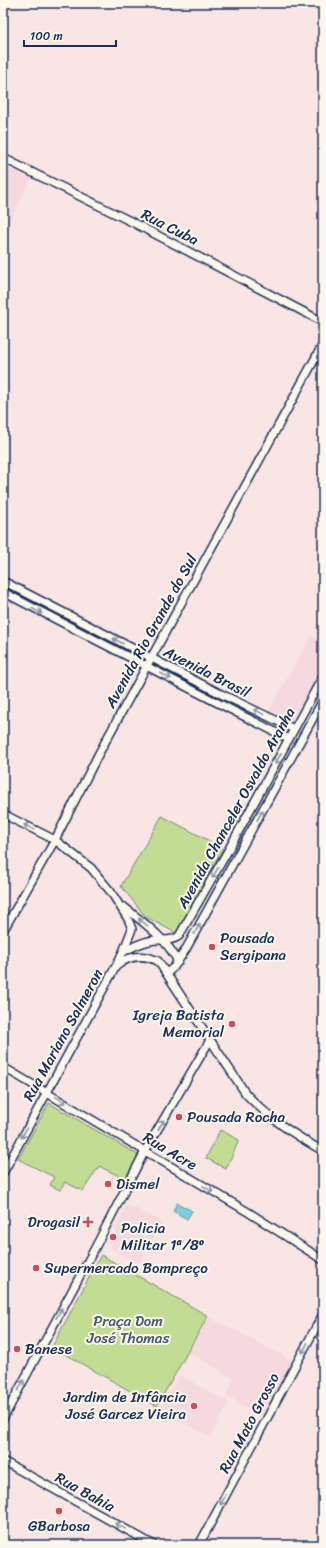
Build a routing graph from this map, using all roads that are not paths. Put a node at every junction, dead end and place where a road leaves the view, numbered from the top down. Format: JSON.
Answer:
{"nodes":[{"id":1,"x":3,"y":158,"type":"edge"},
{"id":2,"x":323,"y":322,"type":"edge"},
{"id":3,"x":323,"y":344,"type":"edge"},
{"id":4,"x":3,"y":581,"type":"edge"},
{"id":5,"x":3,"y":592,"type":"edge"},
{"id":6,"x":151,"y":658,"type":"junction"},
{"id":7,"x":146,"y":666,"type":"junction"},
{"id":8,"x":323,"y":676,"type":"edge"},
{"id":9,"x":323,"y":700,"type":"edge"},
{"id":10,"x":294,"y":730,"type":"junction"},
{"id":11,"x":289,"y":738,"type":"junction"},
{"id":12,"x":3,"y":814,"type":"edge"},
{"id":13,"x":55,"y":840,"type":"junction"},
{"id":14,"x":122,"y":906,"type":"junction"},
{"id":15,"x":3,"y":931,"type":"edge"},
{"id":16,"x":162,"y":941,"type":"junction"},
{"id":17,"x":123,"y":952,"type":"junction"},
{"id":18,"x":178,"y":962,"type":"junction"},
{"id":19,"x":116,"y":966,"type":"junction"},
{"id":20,"x":167,"y":973,"type":"junction"},
{"id":21,"x":210,"y":1040,"type":"junction"},
{"id":22,"x":3,"y":1067,"type":"edge"},
{"id":23,"x":46,"y":1092,"type":"junction"},
{"id":24,"x":145,"y":1151,"type":"junction"},
{"id":25,"x":323,"y":1151,"type":"edge"},
{"id":26,"x":3,"y":1173,"type":"edge"},
{"id":27,"x":323,"y":1260,"type":"edge"},
{"id":28,"x":323,"y":1314,"type":"edge"},
{"id":29,"x":3,"y":1419,"type":"edge"},
{"id":30,"x":3,"y":1461,"type":"edge"},
{"id":31,"x":154,"y":1545,"type":"edge"},
{"id":32,"x":199,"y":1545,"type":"edge"}],
"edges":[{"from":1,"to":2,"type":"street","name":"Rua Cuba"},
{"from":3,"to":6,"type":"street","name":"Avenida Rio Grande do Sul"},
{"from":6,"to":4,"type":"street","name":"Avenida Brasil","one_way":true},
{"from":5,"to":7,"type":"street","name":"Avenida Brasil","one_way":true},
{"from":6,"to":7,"type":"street","name":"Avenida Rio Grande do Sul"},
{"from":10,"to":6,"type":"street","name":"Avenida Brasil","one_way":true},
{"from":7,"to":11,"type":"street","name":"Avenida Brasil","one_way":true},
{"from":7,"to":13,"type":"street","name":"Avenida Rio Grande do Sul"},
{"from":8,"to":10,"type":"street","name":"Avenida Chanceler Osvaldo Aranha"},
{"from":18,"to":9,"type":"street","name":"Avenida Chanceler Osvaldo Aranha","one_way":true},
{"from":10,"to":11,"type":"street","name":"Avenida Chanceler Osvaldo Aranha"},
{"from":11,"to":16,"type":"street","name":"Avenida Chanceler Osvaldo Aranha","one_way":true},
{"from":13,"to":12,"type":"street","one_way":true},
{"from":13,"to":14,"type":"street"},
{"from":13,"to":15,"type":"street","name":"Avenida Rio Grande do Sul"},
{"from":16,"to":14,"type":"street","one_way":true},
{"from":14,"to":17,"type":"street","name":"Rua Mariano Salmeron"},
{"from":16,"to":17,"type":"street","name":"Avenida Chanceler Osvaldo Aranha"},
{"from":16,"to":18,"type":"street"},
{"from":17,"to":19,"type":"street","name":"Rua Mariano Salmeron"},
{"from":18,"to":20,"type":"street","name":"Avenida Chanceler Osvaldo Aranha"},
{"from":19,"to":20,"type":"street"},
{"from":19,"to":23,"type":"street","name":"Rua Mariano Salmeron"},
{"from":20,"to":21,"type":"street"},
{"from":24,"to":21,"type":"street","one_way":true},
{"from":21,"to":25,"type":"street"},
{"from":22,"to":23,"type":"street","name":"Rua Acre"},
{"from":23,"to":24,"type":"street","name":"Rua Acre","one_way":true},
{"from":23,"to":26,"type":"street","name":"Rua Mariano Salmeron","one_way":true},
{"from":24,"to":27,"type":"street","name":"Rua Acre","one_way":true},
{"from":29,"to":24,"type":"street","one_way":true},
{"from":28,"to":32,"type":"street","name":"Rua Mato Grosso","one_way":true},
{"from":31,"to":30,"type":"street","name":"Rua Bahia","one_way":true}]}
